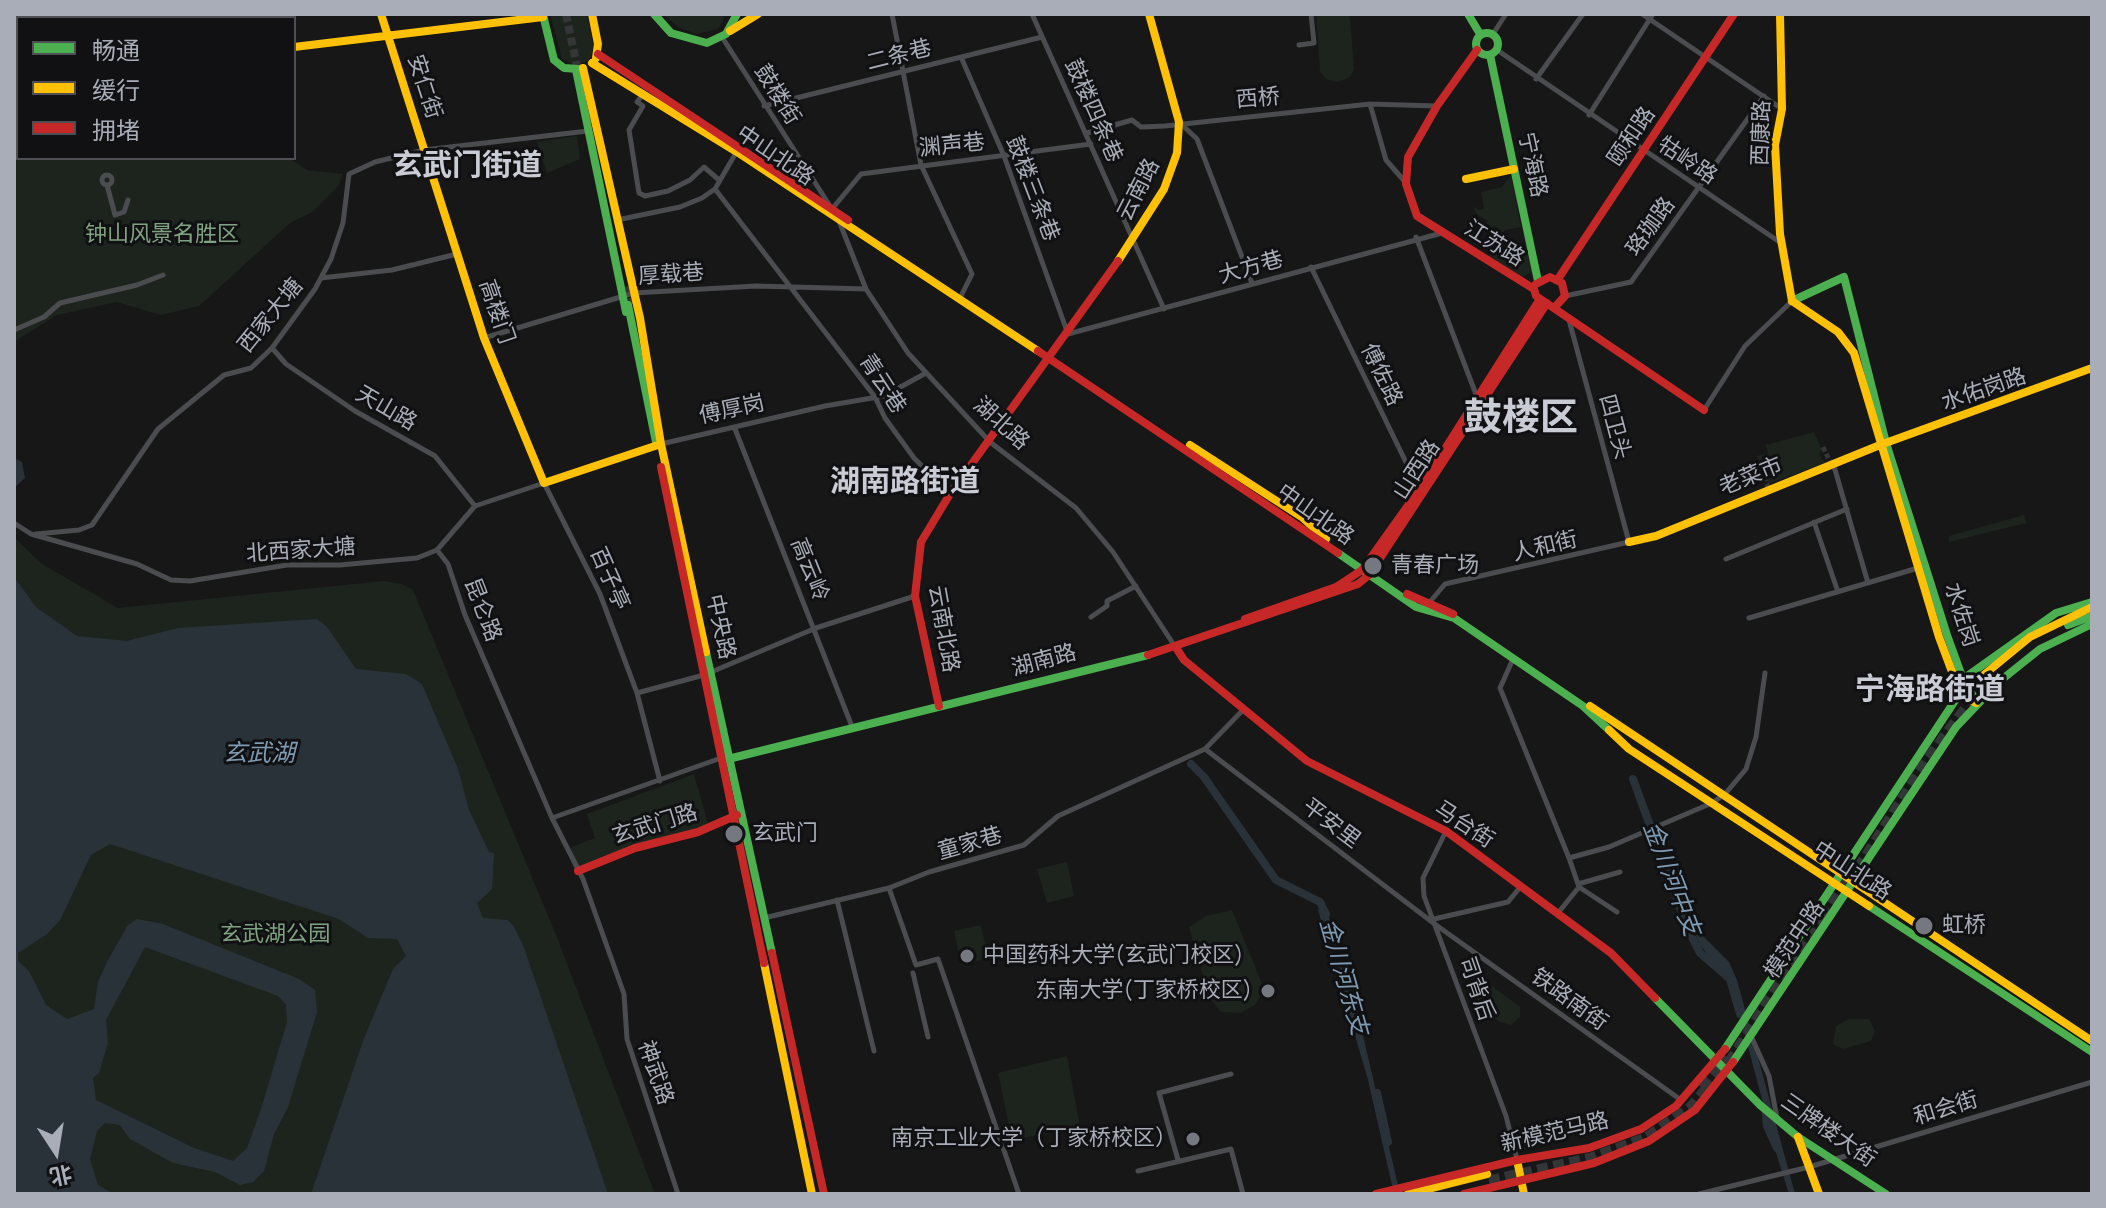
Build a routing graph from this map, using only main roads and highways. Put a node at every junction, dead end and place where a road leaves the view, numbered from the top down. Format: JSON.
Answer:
{"nodes":[{"id":1,"x":381,"y":14,"type":"edge"},
{"id":2,"x":592,"y":14,"type":"edge"},
{"id":3,"x":654,"y":14,"type":"edge"},
{"id":4,"x":737,"y":14,"type":"edge"},
{"id":5,"x":758,"y":14,"type":"edge"},
{"id":6,"x":1149,"y":14,"type":"edge"},
{"id":7,"x":1468,"y":14,"type":"edge"},
{"id":8,"x":1734,"y":14,"type":"edge"},
{"id":9,"x":1780,"y":14,"type":"edge"},
{"id":10,"x":543,"y":15,"type":"edge"},
{"id":11,"x":725,"y":34,"type":"junction"},
{"id":12,"x":1480,"y":34,"type":"junction"},
{"id":13,"x":388,"y":36,"type":"junction"},
{"id":14,"x":296,"y":47,"type":"edge"},
{"id":15,"x":1477,"y":50,"type":"junction"},
{"id":16,"x":1493,"y":53,"type":"junction"},
{"id":17,"x":598,"y":54,"type":"junction"},
{"id":18,"x":592,"y":63,"type":"junction"},
{"id":19,"x":579,"y":69,"type":"junction"},
{"id":20,"x":424,"y":150,"type":"joint"},
{"id":21,"x":739,"y":150,"type":"junction"},
{"id":22,"x":1514,"y":169,"type":"junction"},
{"id":23,"x":1466,"y":179,"type":"dead end"},
{"id":24,"x":1558,"y":279,"type":"junction"},
{"id":25,"x":1536,"y":285,"type":"junction"},
{"id":26,"x":1792,"y":301,"type":"junction"},
{"id":27,"x":1547,"y":303,"type":"junction"},
{"id":28,"x":1049,"y":356,"type":"junction"},
{"id":29,"x":641,"y":366,"type":"junction"},
{"id":30,"x":2092,"y":368,"type":"edge"},
{"id":31,"x":1704,"y":410,"type":"road end"},
{"id":32,"x":1883,"y":444,"type":"junction"},
{"id":33,"x":659,"y":445,"type":"junction"},
{"id":34,"x":544,"y":483,"type":"joint"},
{"id":35,"x":1629,"y":542,"type":"road end"},
{"id":36,"x":1367,"y":571,"type":"junction"},
{"id":37,"x":2091,"y":612,"type":"edge"},
{"id":38,"x":1174,"y":646,"type":"junction"},
{"id":39,"x":1963,"y":679,"type":"junction"},
{"id":40,"x":1960,"y":693,"type":"junction"},
{"id":41,"x":939,"y":704,"type":"junction"},
{"id":42,"x":1978,"y":704,"type":"junction"},
{"id":43,"x":726,"y":758,"type":"junction"},
{"id":44,"x":737,"y":815,"type":"junction"},
{"id":45,"x":578,"y":871,"type":"road end"},
{"id":46,"x":1842,"y":873,"type":"junction"},
{"id":47,"x":1836,"y":882,"type":"junction"},
{"id":48,"x":1855,"y":882,"type":"junction"},
{"id":49,"x":1850,"y":891,"type":"junction"},
{"id":50,"x":2092,"y":1041,"type":"edge"},
{"id":51,"x":2092,"y":1052,"type":"edge"},
{"id":52,"x":1718,"y":1060,"type":"junction"},
{"id":53,"x":1729,"y":1071,"type":"junction"},
{"id":54,"x":1798,"y":1137,"type":"junction"},
{"id":55,"x":1517,"y":1160,"type":"junction"},
{"id":56,"x":1521,"y":1180,"type":"junction"},
{"id":57,"x":1411,"y":1191,"type":"edge"},
{"id":58,"x":1378,"y":1193,"type":"edge"},
{"id":59,"x":1467,"y":1193,"type":"edge"},
{"id":60,"x":812,"y":1194,"type":"edge"},
{"id":61,"x":824,"y":1194,"type":"edge"},
{"id":62,"x":1436,"y":1194,"type":"edge"},
{"id":63,"x":1524,"y":1194,"type":"edge"},
{"id":64,"x":1819,"y":1194,"type":"edge"},
{"id":65,"x":1886,"y":1194,"type":"edge"}],
"edges":[{"from":1,"to":13,"type":"main road","name":"安仁街"},
{"from":2,"to":17,"type":"main road"},
{"from":3,"to":11,"type":"main road"},
{"from":4,"to":11,"type":"main road"},
{"from":5,"to":11,"type":"main road"},
{"from":6,"to":28,"type":"main road","name":"云南路"},
{"from":7,"to":12,"type":"main road"},
{"from":8,"to":24,"type":"main road","name":"颐和路"},
{"from":9,"to":26,"type":"main road","name":"西康路"},
{"from":10,"to":13,"type":"main road"},
{"from":10,"to":19,"type":"main road"},
{"from":12,"to":15,"type":"main road"},
{"from":12,"to":16,"type":"main road"},
{"from":13,"to":14,"type":"main road"},
{"from":13,"to":20,"type":"main road","name":"安仁街"},
{"from":15,"to":16,"type":"main road"},
{"from":15,"to":25,"type":"main road","name":"江苏路"},
{"from":16,"to":22,"type":"main road","name":"宁海路"},
{"from":17,"to":18,"type":"main road"},
{"from":17,"to":21,"type":"main road","name":"中山北路"},
{"from":18,"to":19,"type":"main road"},
{"from":18,"to":21,"type":"main road","name":"中山北路"},
{"from":19,"to":29,"type":"main road","name":"中央路"},
{"from":19,"to":33,"type":"main road","name":"中央路"},
{"from":20,"to":34,"type":"main road","name":"高楼门"},
{"from":21,"to":28,"type":"main road","name":"中山北路"},
{"from":21,"to":28,"type":"main road","name":"中山北路"},
{"from":22,"to":23,"type":"main road"},
{"from":22,"to":25,"type":"main road","name":"宁海路"},
{"from":24,"to":25,"type":"main road"},
{"from":24,"to":27,"type":"main road","name":"山西路"},
{"from":25,"to":27,"type":"main road","name":"江苏路"},
{"from":26,"to":32,"type":"main road","name":"水佐岗"},
{"from":26,"to":32,"type":"main road","name":"水佐岗"},
{"from":27,"to":31,"type":"main road","name":"江苏路"},
{"from":27,"to":36,"type":"main road","name":"山西路"},
{"from":28,"to":36,"type":"main road","name":"中山北路"},
{"from":28,"to":41,"type":"main road","name":"云南北路"},
{"from":29,"to":33,"type":"main road","name":"中央路"},
{"from":29,"to":33,"type":"main road","name":"中央路"},
{"from":30,"to":32,"type":"main road","name":"水佑岗路"},
{"from":32,"to":35,"type":"main road","name":"老菜市"},
{"from":32,"to":39,"type":"main road","name":"水佐岗"},
{"from":32,"to":40,"type":"main road","name":"水佐岗"},
{"from":33,"to":34,"type":"main road","name":"傅厚岗"},
{"from":33,"to":43,"type":"main road","name":"中央路"},
{"from":36,"to":38,"type":"main road","name":"湖南路"},
{"from":36,"to":46,"type":"main road","name":"中山北路"},
{"from":36,"to":47,"type":"main road","name":"中山北路"},
{"from":37,"to":37,"type":"main road"},
{"from":37,"to":39,"type":"main road"},
{"from":37,"to":42,"type":"main road","name":"模范中路"},
{"from":38,"to":41,"type":"main road","name":"湖南路"},
{"from":38,"to":52,"type":"main road","name":"马台街"},
{"from":39,"to":40,"type":"main road","name":"模范中路"},
{"from":39,"to":42,"type":"main road","name":"水佐岗"},
{"from":40,"to":42,"type":"main road"},
{"from":40,"to":46,"type":"main road","name":"模范中路"},
{"from":41,"to":43,"type":"main road","name":"湖南路"},
{"from":41,"to":43,"type":"main road","name":"湖南路"},
{"from":42,"to":48,"type":"main road","name":"模范中路"},
{"from":43,"to":44,"type":"main road","name":"中央路"},
{"from":44,"to":45,"type":"main road","name":"玄武门路"},
{"from":44,"to":60,"type":"main road","name":"中央路"},
{"from":44,"to":61,"type":"main road","name":"中央路"},
{"from":46,"to":47,"type":"main road","name":"模范中路"},
{"from":46,"to":48,"type":"main road","name":"中山北路"},
{"from":47,"to":49,"type":"main road","name":"中山北路"},
{"from":47,"to":52,"type":"main road","name":"模范中路"},
{"from":48,"to":49,"type":"main road","name":"模范中路"},
{"from":48,"to":50,"type":"main road","name":"中山北路"},
{"from":49,"to":51,"type":"main road","name":"中山北路"},
{"from":49,"to":53,"type":"main road","name":"模范中路"},
{"from":52,"to":53,"type":"main road","name":"三牌楼大街"},
{"from":52,"to":55,"type":"main road","name":"新模范马路"},
{"from":53,"to":54,"type":"main road","name":"三牌楼大街"},
{"from":53,"to":56,"type":"main road","name":"模范中路"},
{"from":54,"to":64,"type":"main road"},
{"from":54,"to":65,"type":"main road","name":"三牌楼大街"},
{"from":55,"to":56,"type":"main road"},
{"from":55,"to":57,"type":"main road","name":"新模范马路"},
{"from":56,"to":59,"type":"main road","name":"模范中路"},
{"from":56,"to":63,"type":"main road"},
{"from":57,"to":58,"type":"main road","name":"新模范马路"},
{"from":57,"to":62,"type":"main road"}]}
